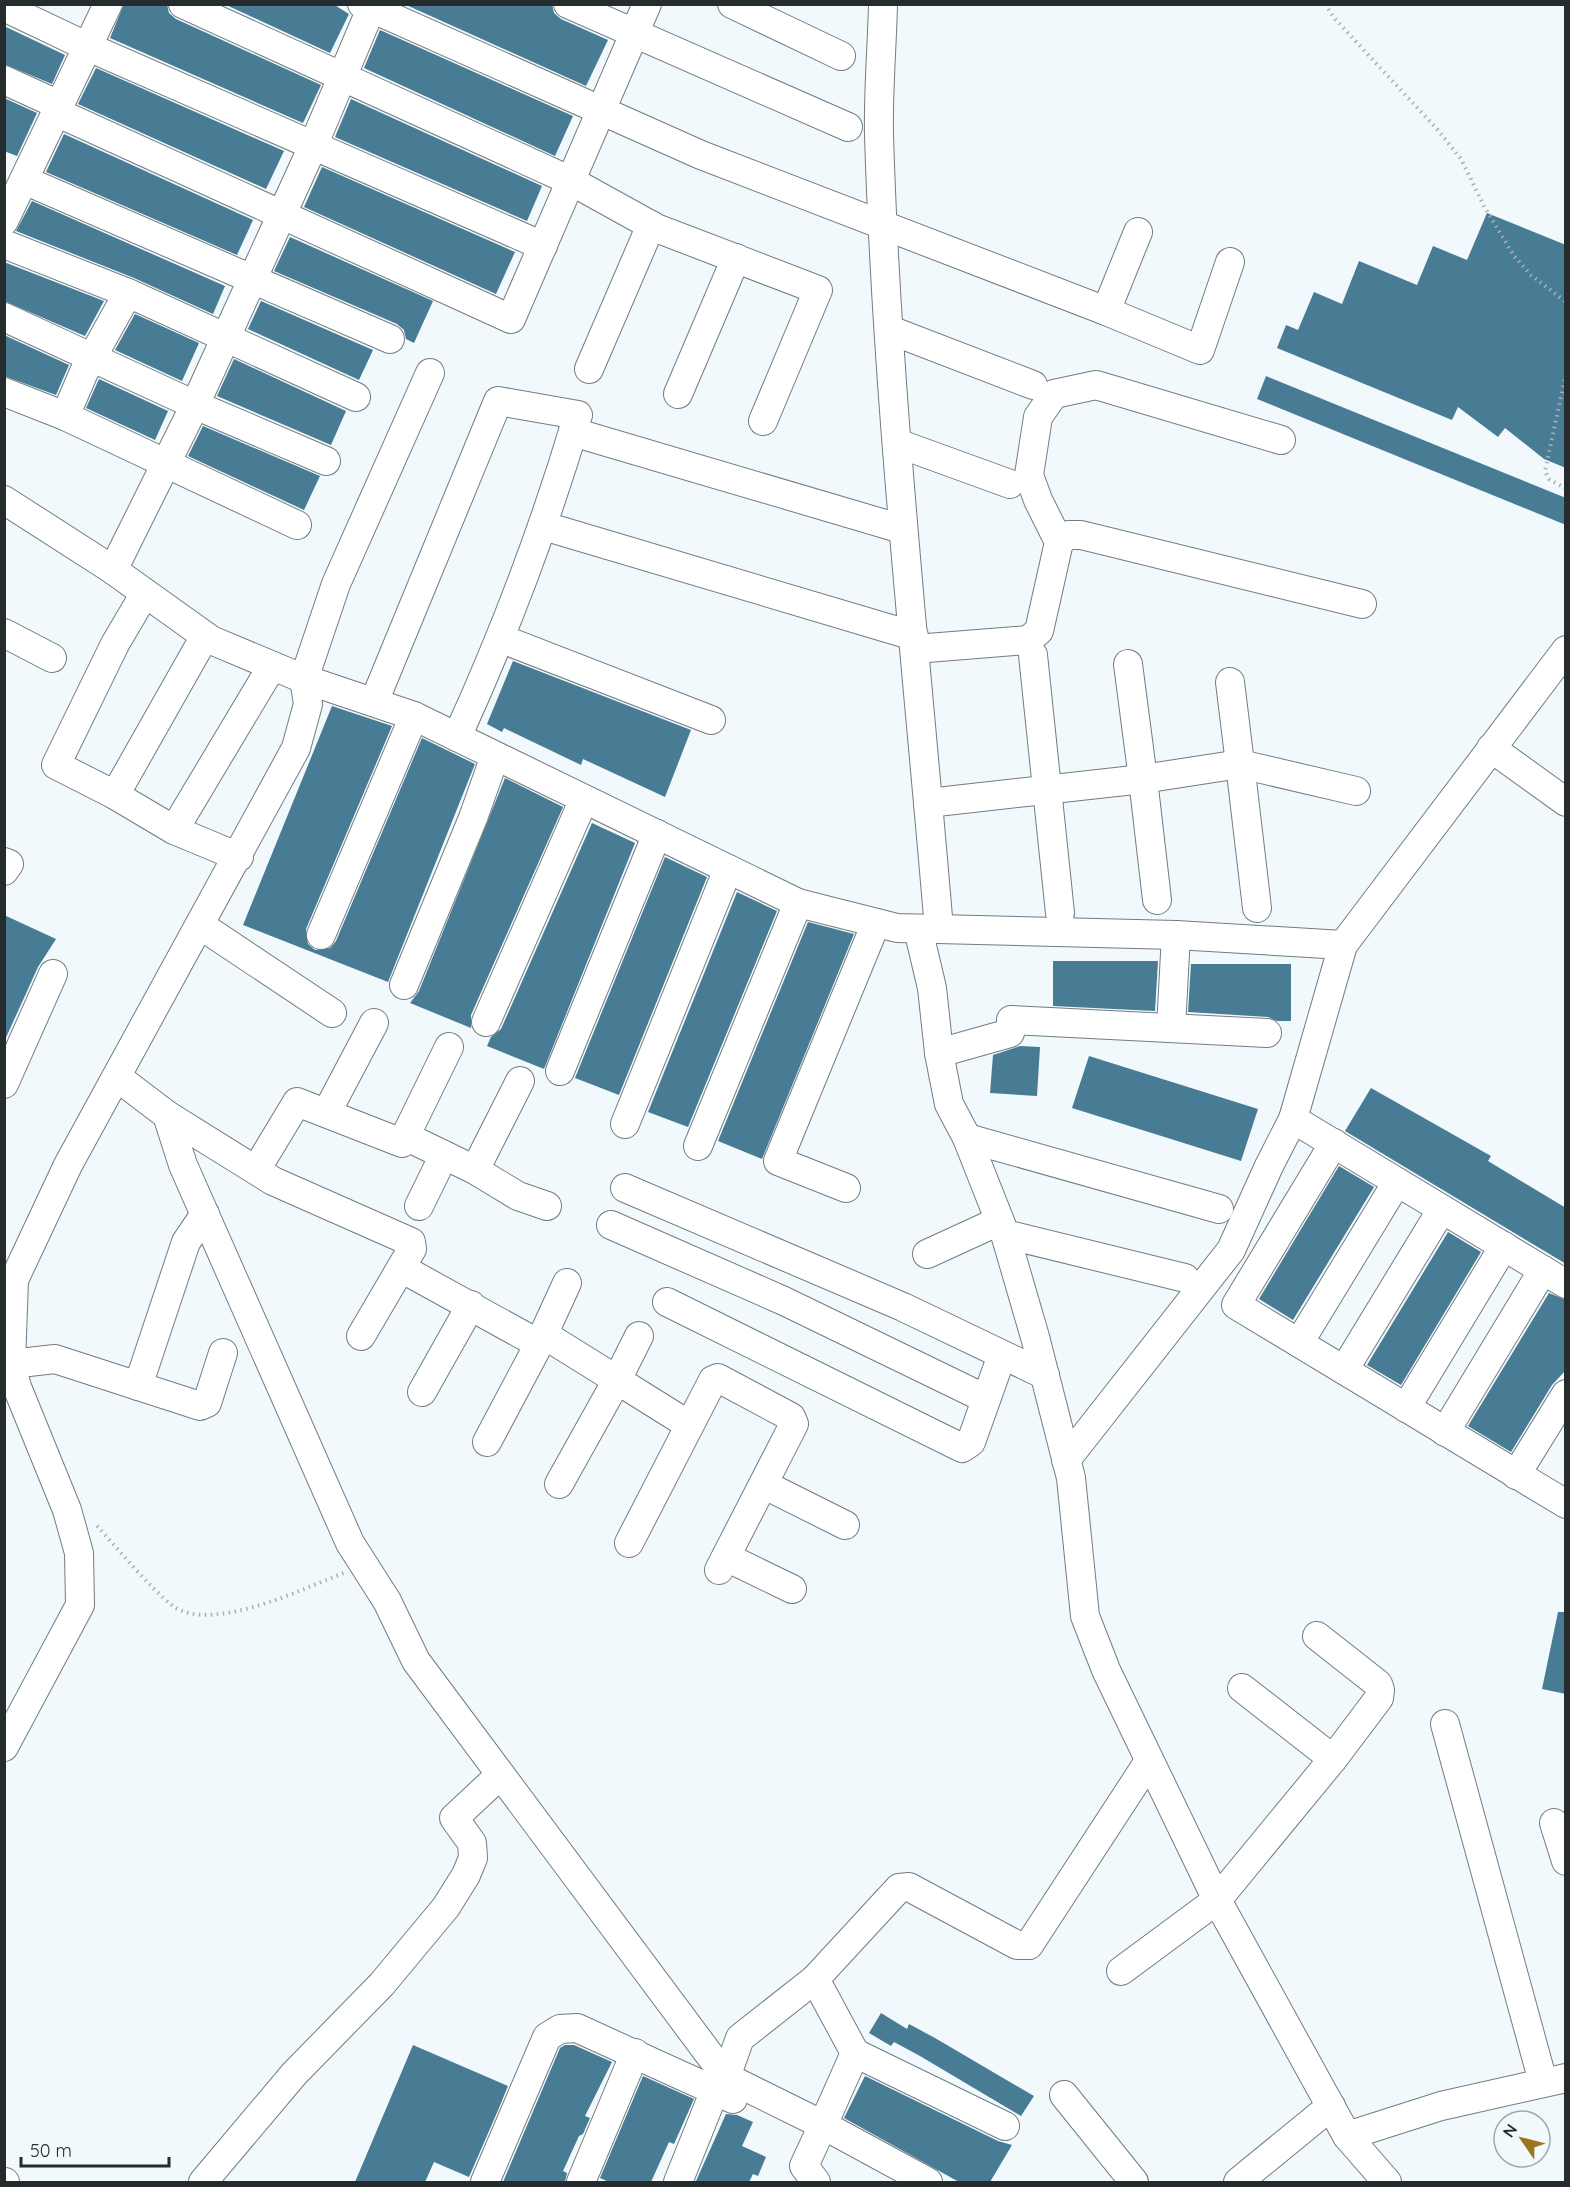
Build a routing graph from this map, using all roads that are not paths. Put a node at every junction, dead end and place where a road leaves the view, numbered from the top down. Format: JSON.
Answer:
{"nodes":[{"id":1,"x":108,"y":4,"type":"edge"},
{"id":2,"x":183,"y":4,"type":"edge"},
{"id":3,"x":568,"y":4,"type":"edge"},
{"id":4,"x":647,"y":4,"type":"edge"},
{"id":5,"x":732,"y":4,"type":"edge"},
{"id":6,"x":883,"y":4,"type":"edge"},
{"id":7,"x":369,"y":6,"type":"edge"},
{"id":8,"x":4,"y":7,"type":"edge"},
{"id":9,"x":634,"y":34,"type":"junction"},
{"id":10,"x":87,"y":46,"type":"junction"},
{"id":11,"x":841,"y":56,"type":"dead end"},
{"id":12,"x":341,"y":75,"type":"junction"},
{"id":13,"x":4,"y":80,"type":"edge"},
{"id":14,"x":58,"y":108,"type":"junction"},
{"id":15,"x":601,"y":110,"type":"junction"},
{"id":16,"x":848,"y":127,"type":"dead end"},
{"id":17,"x":313,"y":146,"type":"junction"},
{"id":18,"x":18,"y":172,"type":"edge"},
{"id":19,"x":571,"y":182,"type":"junction"},
{"id":20,"x":280,"y":216,"type":"junction"},
{"id":21,"x":4,"y":221,"type":"edge"},
{"id":22,"x":651,"y":225,"type":"junction"},
{"id":23,"x":884,"y":228,"type":"junction"},
{"id":24,"x":1138,"y":232,"type":"dead end"},
{"id":25,"x":4,"y":244,"type":"edge"},
{"id":26,"x":543,"y":246,"type":"junction"},
{"id":27,"x":736,"y":258,"type":"junction"},
{"id":28,"x":1230,"y":262,"type":"dead end"},
{"id":29,"x":251,"y":280,"type":"junction"},
{"id":30,"x":128,"y":293,"type":"junction"},
{"id":31,"x":1106,"y":311,"type":"junction"},
{"id":32,"x":4,"y":317,"type":"edge"},
{"id":33,"x":890,"y":330,"type":"junction"},
{"id":34,"x":225,"y":338,"type":"junction"},
{"id":35,"x":390,"y":339,"type":"dead end"},
{"id":36,"x":93,"y":357,"type":"junction"},
{"id":37,"x":589,"y":369,"type":"dead end"},
{"id":38,"x":430,"y":373,"type":"dead end"},
{"id":39,"x":1033,"y":385,"type":"dead end"},
{"id":40,"x":4,"y":392,"type":"edge"},
{"id":41,"x":678,"y":394,"type":"dead end"},
{"id":42,"x":356,"y":397,"type":"dead end"},
{"id":43,"x":195,"y":405,"type":"junction"},
{"id":44,"x":65,"y":416,"type":"junction"},
{"id":45,"x":763,"y":421,"type":"dead end"},
{"id":46,"x":573,"y":432,"type":"junction"},
{"id":47,"x":1281,"y":440,"type":"dead end"},
{"id":48,"x":897,"y":443,"type":"junction"},
{"id":49,"x":326,"y":461,"type":"dead end"},
{"id":50,"x":166,"y":463,"type":"junction"},
{"id":51,"x":1010,"y":484,"type":"dead end"},
{"id":52,"x":4,"y":500,"type":"edge"},
{"id":53,"x":297,"y":525,"type":"dead end"},
{"id":54,"x":544,"y":526,"type":"junction"},
{"id":55,"x":902,"y":529,"type":"junction"},
{"id":56,"x":1059,"y":542,"type":"junction"},
{"id":57,"x":113,"y":570,"type":"junction"},
{"id":58,"x":145,"y":593,"type":"junction"},
{"id":59,"x":1362,"y":604,"type":"dead end"},
{"id":60,"x":4,"y":633,"type":"edge"},
{"id":61,"x":205,"y":636,"type":"junction"},
{"id":62,"x":502,"y":639,"type":"junction"},
{"id":63,"x":915,"y":643,"type":"junction"},
{"id":64,"x":1033,"y":655,"type":"dead end"},
{"id":65,"x":52,"y":658,"type":"dead end"},
{"id":66,"x":1562,"y":660,"type":"edge"},
{"id":67,"x":1128,"y":664,"type":"dead end"},
{"id":68,"x":272,"y":666,"type":"junction"},
{"id":69,"x":304,"y":679,"type":"junction"},
{"id":70,"x":1230,"y":682,"type":"dead end"},
{"id":71,"x":374,"y":702,"type":"junction"},
{"id":72,"x":414,"y":716,"type":"junction"},
{"id":73,"x":711,"y":720,"type":"dead end"},
{"id":74,"x":457,"y":737,"type":"junction"},
{"id":75,"x":1491,"y":748,"type":"junction"},
{"id":76,"x":495,"y":756,"type":"junction"},
{"id":77,"x":1240,"y":764,"type":"junction"},
{"id":78,"x":1143,"y":779,"type":"junction"},
{"id":79,"x":1046,"y":790,"type":"junction"},
{"id":80,"x":1356,"y":791,"type":"dead end"},
{"id":81,"x":115,"y":795,"type":"junction"},
{"id":82,"x":584,"y":799,"type":"junction"},
{"id":83,"x":1566,"y":802,"type":"edge"},
{"id":84,"x":928,"y":803,"type":"junction"},
{"id":85,"x":174,"y":830,"type":"junction"},
{"id":86,"x":657,"y":834,"type":"junction"},
{"id":87,"x":239,"y":857,"type":"junction"},
{"id":88,"x":4,"y":862,"type":"edge"},
{"id":89,"x":728,"y":869,"type":"junction"},
{"id":90,"x":4,"y":871,"type":"edge"},
{"id":91,"x":1157,"y":900,"type":"dead end"},
{"id":92,"x":798,"y":903,"type":"junction"},
{"id":93,"x":1257,"y":909,"type":"dead end"},
{"id":94,"x":1059,"y":913,"type":"dead end"},
{"id":95,"x":876,"y":923,"type":"junction"},
{"id":96,"x":200,"y":925,"type":"junction"},
{"id":97,"x":928,"y":929,"type":"junction"},
{"id":98,"x":321,"y":935,"type":"dead end"},
{"id":99,"x":1176,"y":935,"type":"junction"},
{"id":100,"x":1343,"y":945,"type":"junction"},
{"id":101,"x":53,"y":974,"type":"dead end"},
{"id":102,"x":404,"y":985,"type":"dead end"},
{"id":103,"x":332,"y":1013,"type":"dead end"},
{"id":104,"x":486,"y":1022,"type":"dead end"},
{"id":105,"x":374,"y":1023,"type":"dead end"},
{"id":106,"x":1171,"y":1028,"type":"junction"},
{"id":107,"x":1267,"y":1033,"type":"dead end"},
{"id":108,"x":449,"y":1047,"type":"dead end"},
{"id":109,"x":939,"y":1053,"type":"junction"},
{"id":110,"x":560,"y":1071,"type":"dead end"},
{"id":111,"x":117,"y":1077,"type":"junction"},
{"id":112,"x":520,"y":1081,"type":"dead end"},
{"id":113,"x":4,"y":1084,"type":"edge"},
{"id":114,"x":327,"y":1112,"type":"junction"},
{"id":115,"x":167,"y":1114,"type":"junction"},
{"id":116,"x":1293,"y":1119,"type":"junction"},
{"id":117,"x":625,"y":1124,"type":"dead end"},
{"id":118,"x":405,"y":1136,"type":"junction"},
{"id":119,"x":967,"y":1138,"type":"junction"},
{"id":120,"x":1334,"y":1143,"type":"junction"},
{"id":121,"x":698,"y":1146,"type":"dead end"},
{"id":122,"x":444,"y":1155,"type":"junction"},
{"id":123,"x":256,"y":1170,"type":"junction"},
{"id":124,"x":475,"y":1170,"type":"junction"},
{"id":125,"x":1397,"y":1182,"type":"junction"},
{"id":126,"x":625,"y":1188,"type":"dead end"},
{"id":127,"x":846,"y":1188,"type":"dead end"},
{"id":128,"x":419,"y":1206,"type":"dead end"},
{"id":129,"x":547,"y":1206,"type":"dead end"},
{"id":130,"x":1220,"y":1209,"type":"dead end"},
{"id":131,"x":1442,"y":1209,"type":"junction"},
{"id":132,"x":205,"y":1214,"type":"junction"},
{"id":133,"x":611,"y":1226,"type":"dead end"},
{"id":134,"x":1002,"y":1227,"type":"junction"},
{"id":135,"x":1504,"y":1246,"type":"junction"},
{"id":136,"x":927,"y":1254,"type":"dead end"},
{"id":137,"x":401,"y":1268,"type":"junction"},
{"id":138,"x":1554,"y":1277,"type":"edge"},
{"id":139,"x":10,"y":1278,"type":"edge"},
{"id":140,"x":1185,"y":1278,"type":"dead end"},
{"id":141,"x":567,"y":1283,"type":"dead end"},
{"id":142,"x":667,"y":1302,"type":"dead end"},
{"id":143,"x":471,"y":1305,"type":"junction"},
{"id":144,"x":361,"y":1336,"type":"dead end"},
{"id":145,"x":639,"y":1336,"type":"dead end"},
{"id":146,"x":541,"y":1339,"type":"junction"},
{"id":147,"x":1299,"y":1343,"type":"junction"},
{"id":148,"x":223,"y":1353,"type":"dead end"},
{"id":149,"x":1002,"y":1355,"type":"junction"},
{"id":150,"x":11,"y":1364,"type":"junction"},
{"id":151,"x":1344,"y":1370,"type":"junction"},
{"id":152,"x":1045,"y":1375,"type":"junction"},
{"id":153,"x":617,"y":1380,"type":"junction"},
{"id":154,"x":138,"y":1386,"type":"junction"},
{"id":155,"x":422,"y":1392,"type":"dead end"},
{"id":156,"x":1566,"y":1394,"type":"edge"},
{"id":157,"x":986,"y":1399,"type":"junction"},
{"id":158,"x":1406,"y":1408,"type":"junction"},
{"id":159,"x":689,"y":1425,"type":"junction"},
{"id":160,"x":1445,"y":1432,"type":"junction"},
{"id":161,"x":487,"y":1442,"type":"dead end"},
{"id":162,"x":1066,"y":1460,"type":"junction"},
{"id":163,"x":1516,"y":1475,"type":"junction"},
{"id":164,"x":559,"y":1484,"type":"dead end"},
{"id":165,"x":765,"y":1485,"type":"junction"},
{"id":166,"x":1561,"y":1492,"type":"edge"},
{"id":167,"x":845,"y":1525,"type":"dead end"},
{"id":168,"x":629,"y":1543,"type":"dead end"},
{"id":169,"x":792,"y":1589,"type":"dead end"},
{"id":170,"x":1317,"y":1636,"type":"dead end"},
{"id":171,"x":1242,"y":1689,"type":"dead end"},
{"id":172,"x":1445,"y":1724,"type":"dead end"},
{"id":173,"x":4,"y":1747,"type":"edge"},
{"id":174,"x":1333,"y":1759,"type":"junction"},
{"id":175,"x":1149,"y":1761,"type":"junction"},
{"id":176,"x":499,"y":1776,"type":"junction"},
{"id":177,"x":1554,"y":1823,"type":"dead end"},
{"id":178,"x":1566,"y":1861,"type":"edge"},
{"id":179,"x":1217,"y":1900,"type":"junction"},
{"id":180,"x":1121,"y":1971,"type":"dead end"},
{"id":181,"x":815,"y":1979,"type":"junction"},
{"id":182,"x":635,"y":2054,"type":"junction"},
{"id":183,"x":855,"y":2054,"type":"junction"},
{"id":184,"x":1554,"y":2080,"type":"edge"},
{"id":185,"x":721,"y":2083,"type":"junction"},
{"id":186,"x":1064,"y":2095,"type":"dead end"},
{"id":187,"x":1331,"y":2106,"type":"junction"},
{"id":188,"x":1005,"y":2126,"type":"dead end"},
{"id":189,"x":1347,"y":2136,"type":"junction"},
{"id":190,"x":811,"y":2160,"type":"edge"},
{"id":191,"x":203,"y":2182,"type":"edge"},
{"id":192,"x":485,"y":2182,"type":"edge"},
{"id":193,"x":582,"y":2182,"type":"edge"},
{"id":194,"x":678,"y":2182,"type":"edge"},
{"id":195,"x":928,"y":2182,"type":"edge"},
{"id":196,"x":1134,"y":2182,"type":"edge"},
{"id":197,"x":1238,"y":2182,"type":"edge"},
{"id":198,"x":1387,"y":2182,"type":"edge"}],
"edges":[{"from":1,"to":10,"type":"street"},
{"from":2,"to":12,"type":"street"},
{"from":3,"to":9,"type":"street"},
{"from":4,"to":9,"type":"street"},
{"from":5,"to":11,"type":"street"},
{"from":6,"to":23,"type":"street"},
{"from":7,"to":12,"type":"street"},
{"from":7,"to":15,"type":"street"},
{"from":8,"to":10,"type":"street"},
{"from":9,"to":15,"type":"street"},
{"from":9,"to":16,"type":"street"},
{"from":10,"to":14,"type":"street"},
{"from":10,"to":17,"type":"street"},
{"from":12,"to":17,"type":"street"},
{"from":12,"to":19,"type":"street"},
{"from":13,"to":14,"type":"street"},
{"from":14,"to":18,"type":"street"},
{"from":14,"to":20,"type":"street"},
{"from":15,"to":19,"type":"street"},
{"from":15,"to":23,"type":"street"},
{"from":17,"to":20,"type":"street"},
{"from":17,"to":26,"type":"street"},
{"from":18,"to":21,"type":"street"},
{"from":18,"to":29,"type":"street"},
{"from":19,"to":22,"type":"street"},
{"from":19,"to":26,"type":"street"},
{"from":20,"to":26,"type":"street"},
{"from":20,"to":29,"type":"street"},
{"from":22,"to":27,"type":"street"},
{"from":22,"to":37,"type":"street"},
{"from":23,"to":31,"type":"street"},
{"from":23,"to":33,"type":"street"},
{"from":24,"to":31,"type":"street"},
{"from":25,"to":30,"type":"street"},
{"from":27,"to":41,"type":"street"},
{"from":27,"to":45,"type":"street"},
{"from":28,"to":31,"type":"street"},
{"from":29,"to":34,"type":"street"},
{"from":29,"to":35,"type":"street"},
{"from":30,"to":34,"type":"street"},
{"from":30,"to":36,"type":"street"},
{"from":32,"to":36,"type":"street"},
{"from":33,"to":39,"type":"street"},
{"from":33,"to":48,"type":"street"},
{"from":34,"to":42,"type":"street"},
{"from":34,"to":43,"type":"street"},
{"from":36,"to":43,"type":"street"},
{"from":36,"to":44,"type":"street"},
{"from":38,"to":69,"type":"street"},
{"from":40,"to":44,"type":"street"},
{"from":43,"to":49,"type":"street"},
{"from":43,"to":50,"type":"street"},
{"from":44,"to":50,"type":"street"},
{"from":46,"to":54,"type":"street"},
{"from":46,"to":55,"type":"street"},
{"from":46,"to":71,"type":"street"},
{"from":47,"to":56,"type":"street"},
{"from":48,"to":51,"type":"street"},
{"from":48,"to":55,"type":"street"},
{"from":50,"to":53,"type":"street"},
{"from":50,"to":57,"type":"street"},
{"from":52,"to":57,"type":"street"},
{"from":54,"to":62,"type":"street"},
{"from":54,"to":63,"type":"street"},
{"from":55,"to":63,"type":"street"},
{"from":56,"to":59,"type":"street"},
{"from":56,"to":63,"type":"street"},
{"from":57,"to":58,"type":"street"},
{"from":58,"to":61,"type":"street"},
{"from":58,"to":81,"type":"street"},
{"from":60,"to":65,"type":"street"},
{"from":61,"to":68,"type":"street"},
{"from":61,"to":81,"type":"street"},
{"from":62,"to":73,"type":"street"},
{"from":62,"to":74,"type":"street"},
{"from":63,"to":84,"type":"street"},
{"from":64,"to":79,"type":"street"},
{"from":66,"to":75,"type":"street"},
{"from":67,"to":78,"type":"street"},
{"from":68,"to":69,"type":"street"},
{"from":68,"to":85,"type":"street"},
{"from":69,"to":71,"type":"street"},
{"from":69,"to":87,"type":"street"},
{"from":70,"to":77,"type":"street"},
{"from":71,"to":72,"type":"street"},
{"from":72,"to":74,"type":"street"},
{"from":72,"to":98,"type":"street"},
{"from":74,"to":76,"type":"street"},
{"from":75,"to":83,"type":"street"},
{"from":75,"to":100,"type":"street"},
{"from":76,"to":82,"type":"street"},
{"from":76,"to":102,"type":"street"},
{"from":77,"to":78,"type":"street"},
{"from":77,"to":80,"type":"street"},
{"from":77,"to":93,"type":"street"},
{"from":78,"to":79,"type":"street"},
{"from":78,"to":91,"type":"street"},
{"from":79,"to":84,"type":"street"},
{"from":79,"to":94,"type":"street"},
{"from":81,"to":85,"type":"street"},
{"from":82,"to":86,"type":"street"},
{"from":82,"to":104,"type":"street"},
{"from":84,"to":97,"type":"street"},
{"from":85,"to":87,"type":"street"},
{"from":86,"to":89,"type":"street"},
{"from":86,"to":110,"type":"street"},
{"from":87,"to":96,"type":"street"},
{"from":88,"to":90,"type":"street"},
{"from":89,"to":92,"type":"street"},
{"from":89,"to":117,"type":"street"},
{"from":92,"to":95,"type":"street"},
{"from":92,"to":121,"type":"street"},
{"from":95,"to":97,"type":"street"},
{"from":95,"to":127,"type":"street"},
{"from":96,"to":103,"type":"street"},
{"from":96,"to":111,"type":"street"},
{"from":97,"to":99,"type":"street"},
{"from":97,"to":109,"type":"street"},
{"from":99,"to":100,"type":"street"},
{"from":99,"to":106,"type":"street"},
{"from":100,"to":116,"type":"street"},
{"from":101,"to":113,"type":"street"},
{"from":105,"to":114,"type":"street"},
{"from":106,"to":107,"type":"street"},
{"from":106,"to":109,"type":"street"},
{"from":108,"to":118,"type":"street"},
{"from":109,"to":119,"type":"street"},
{"from":111,"to":115,"type":"street"},
{"from":111,"to":139,"type":"street"},
{"from":112,"to":124,"type":"street"},
{"from":114,"to":118,"type":"street"},
{"from":114,"to":123,"type":"street"},
{"from":115,"to":123,"type":"street"},
{"from":115,"to":132,"type":"street"},
{"from":116,"to":120,"type":"street"},
{"from":116,"to":162,"type":"street"},
{"from":118,"to":122,"type":"street"},
{"from":119,"to":130,"type":"street"},
{"from":119,"to":134,"type":"street"},
{"from":120,"to":125,"type":"street"},
{"from":120,"to":147,"type":"street"},
{"from":122,"to":124,"type":"street"},
{"from":122,"to":128,"type":"street"},
{"from":123,"to":137,"type":"street"},
{"from":124,"to":129,"type":"street"},
{"from":125,"to":131,"type":"street"},
{"from":125,"to":147,"type":"street"},
{"from":126,"to":149,"type":"street"},
{"from":131,"to":135,"type":"street"},
{"from":131,"to":151,"type":"street"},
{"from":132,"to":154,"type":"street"},
{"from":132,"to":176,"type":"street"},
{"from":133,"to":157,"type":"street"},
{"from":134,"to":136,"type":"street"},
{"from":134,"to":140,"type":"street"},
{"from":134,"to":152,"type":"street"},
{"from":135,"to":138,"type":"street"},
{"from":135,"to":158,"type":"street"},
{"from":137,"to":143,"type":"street"},
{"from":137,"to":144,"type":"street"},
{"from":138,"to":160,"type":"street"},
{"from":139,"to":150,"type":"street"},
{"from":141,"to":146,"type":"street"},
{"from":142,"to":157,"type":"street"},
{"from":143,"to":146,"type":"street"},
{"from":143,"to":155,"type":"street"},
{"from":145,"to":153,"type":"street"},
{"from":146,"to":153,"type":"street"},
{"from":146,"to":161,"type":"street"},
{"from":147,"to":151,"type":"street"},
{"from":148,"to":154,"type":"street"},
{"from":149,"to":152,"type":"street"},
{"from":149,"to":157,"type":"street"},
{"from":150,"to":154,"type":"street"},
{"from":150,"to":173,"type":"street"},
{"from":151,"to":158,"type":"street"},
{"from":152,"to":162,"type":"street"},
{"from":153,"to":159,"type":"street"},
{"from":153,"to":164,"type":"street"},
{"from":156,"to":163,"type":"street"},
{"from":158,"to":160,"type":"street"},
{"from":159,"to":165,"type":"street"},
{"from":159,"to":168,"type":"street"},
{"from":160,"to":163,"type":"street"},
{"from":162,"to":175,"type":"street"},
{"from":163,"to":166,"type":"street"},
{"from":165,"to":167,"type":"street"},
{"from":165,"to":169,"type":"street"},
{"from":170,"to":174,"type":"street"},
{"from":171,"to":174,"type":"street"},
{"from":172,"to":184,"type":"street"},
{"from":174,"to":179,"type":"street"},
{"from":175,"to":179,"type":"street"},
{"from":175,"to":181,"type":"street"},
{"from":176,"to":185,"type":"street"},
{"from":176,"to":191,"type":"street"},
{"from":177,"to":178,"type":"street"},
{"from":179,"to":180,"type":"street"},
{"from":179,"to":187,"type":"street"},
{"from":181,"to":183,"type":"street"},
{"from":181,"to":185,"type":"street"},
{"from":182,"to":185,"type":"street"},
{"from":182,"to":192,"type":"street"},
{"from":182,"to":193,"type":"street"},
{"from":183,"to":188,"type":"street"},
{"from":183,"to":190,"type":"street"},
{"from":184,"to":189,"type":"street"},
{"from":185,"to":190,"type":"street"},
{"from":185,"to":194,"type":"street"},
{"from":186,"to":196,"type":"street"},
{"from":187,"to":189,"type":"street"},
{"from":187,"to":197,"type":"street"},
{"from":189,"to":198,"type":"street"},
{"from":190,"to":195,"type":"street"}]}
